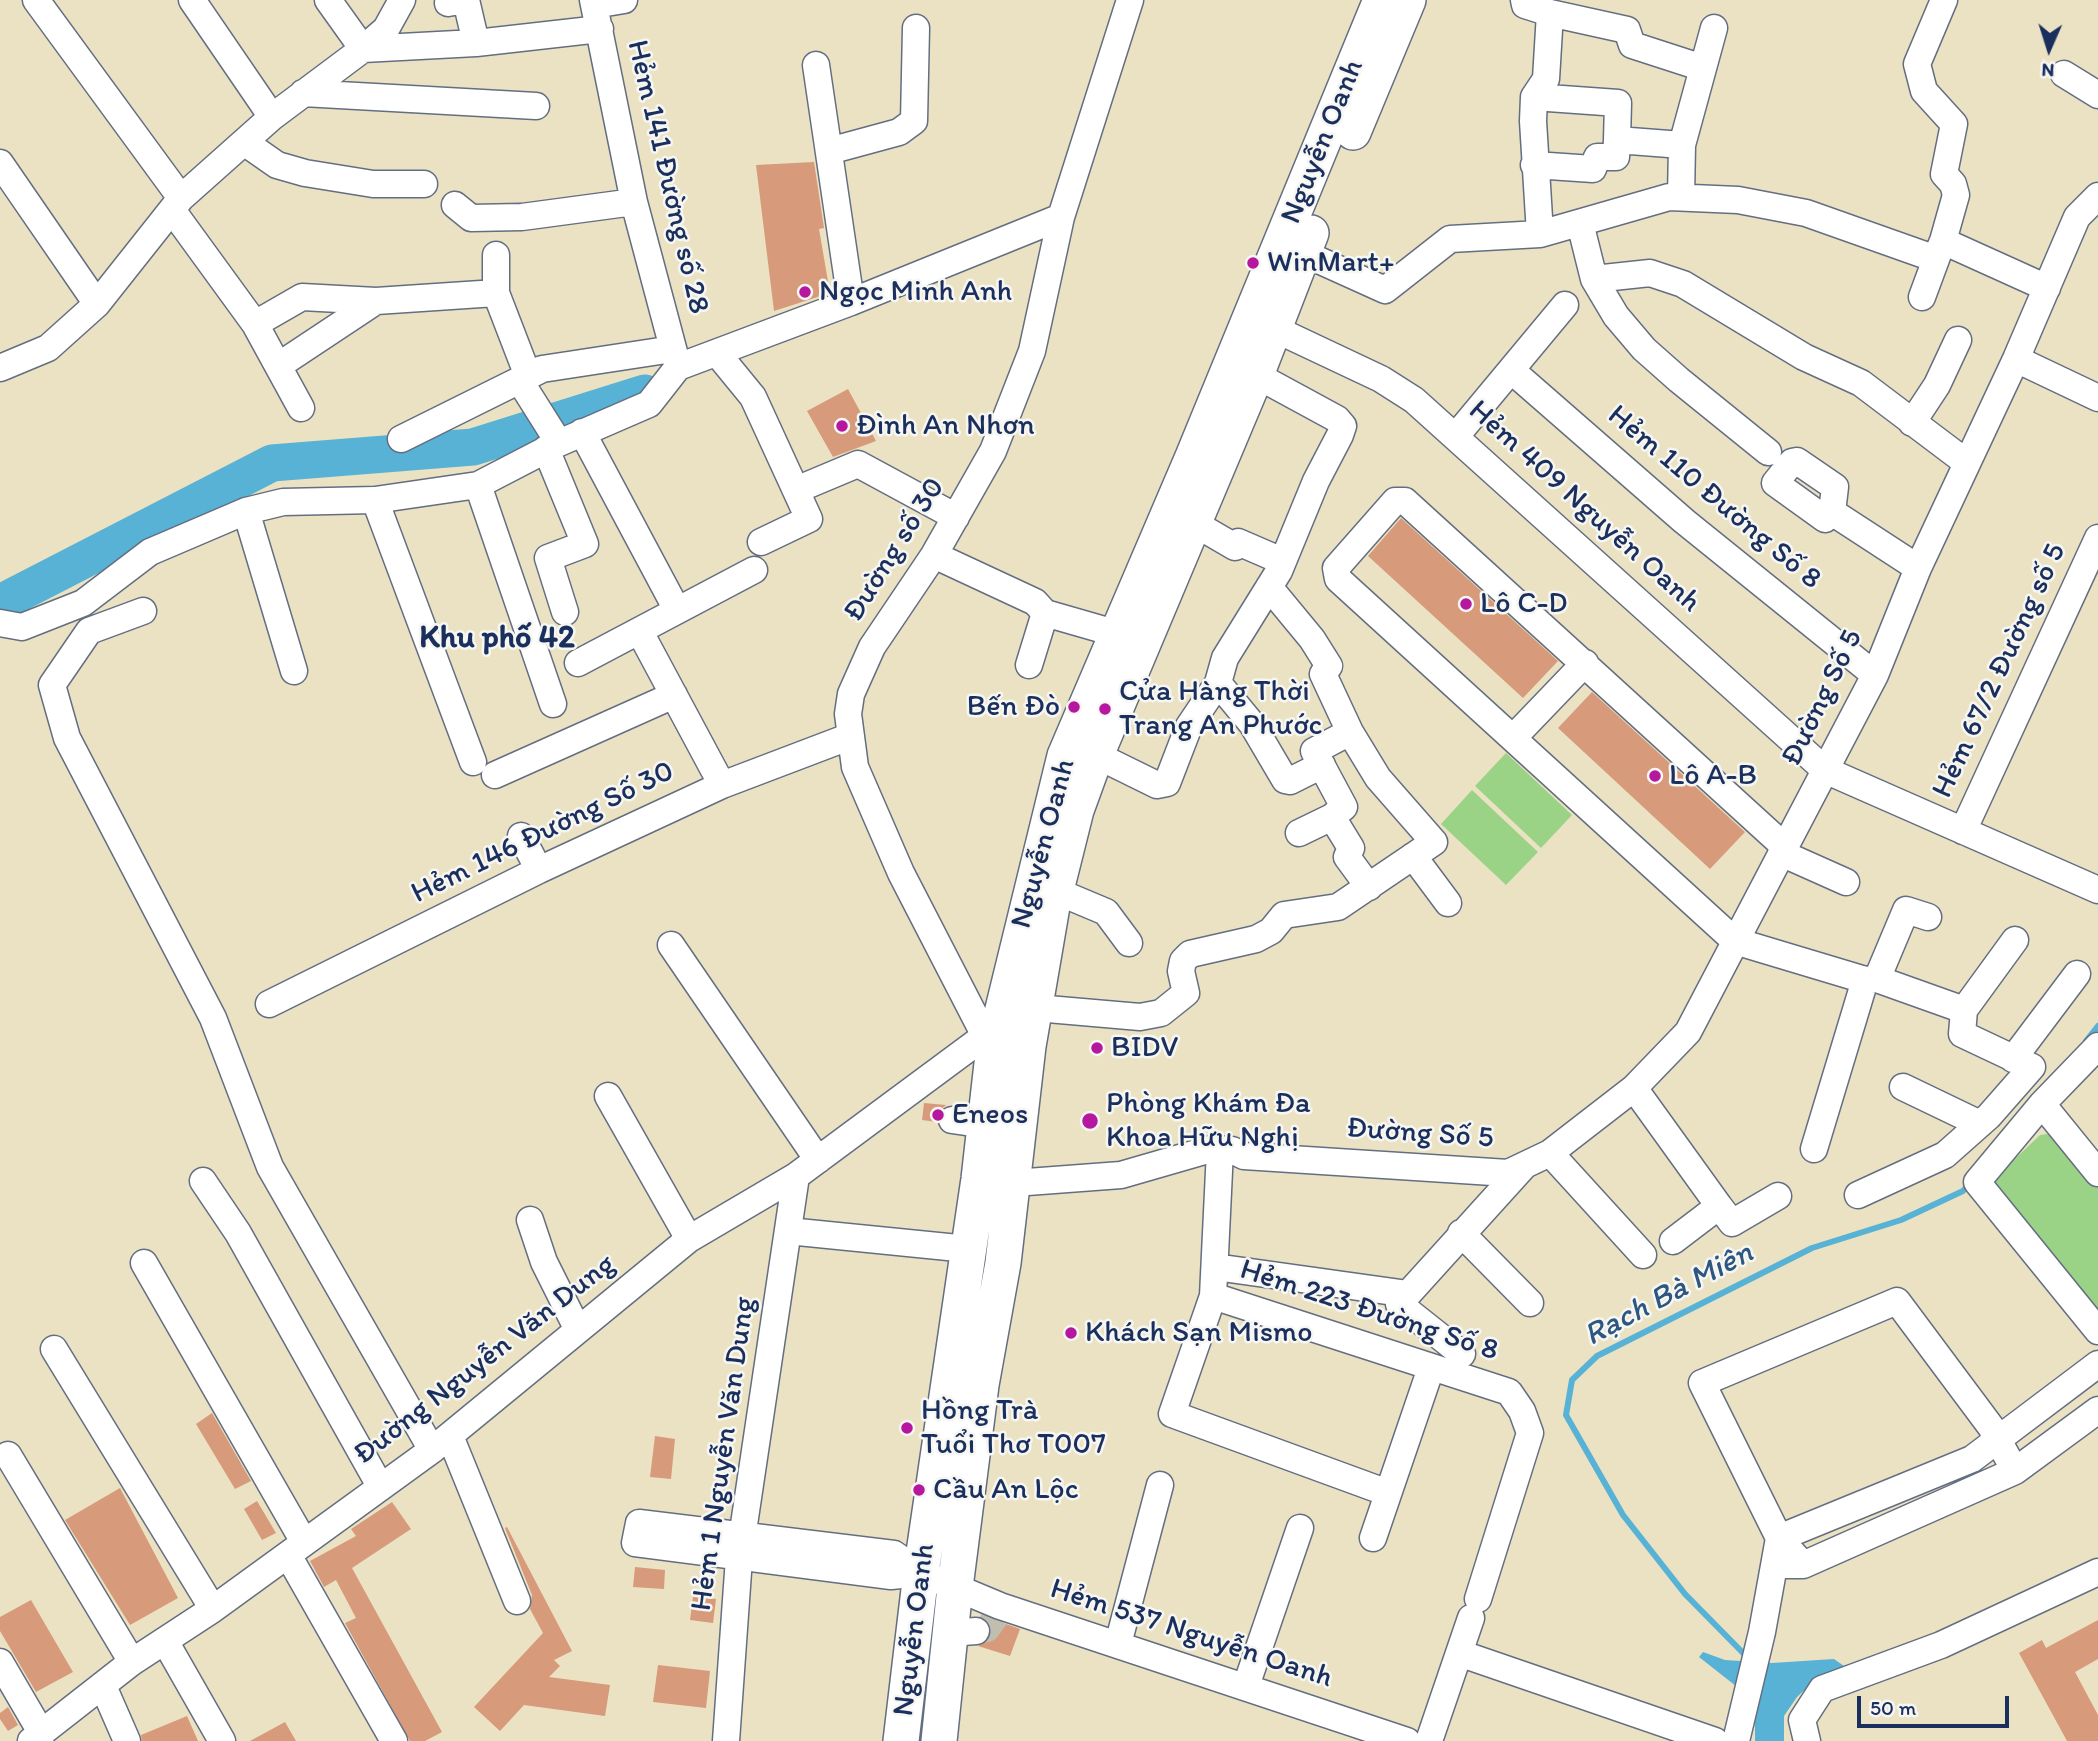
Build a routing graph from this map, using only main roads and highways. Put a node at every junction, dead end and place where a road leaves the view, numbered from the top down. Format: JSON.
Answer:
{"nodes":[{"id":1,"x":1381,"y":0,"type":"edge"},
{"id":2,"x":1408,"y":0,"type":"edge"},
{"id":3,"x":1002,"y":1044,"type":"junction"},
{"id":4,"x":979,"y":1179,"type":"junction"},
{"id":5,"x":1014,"y":1183,"type":"junction"},
{"id":6,"x":901,"y":1741,"type":"edge"},
{"id":7,"x":939,"y":1741,"type":"edge"}],
"edges":[{"from":1,"to":3,"type":"main road","name":"Nguyễn Oanh"},
{"from":2,"to":3,"type":"main road","name":"Nguyễn Oanh"},
{"from":3,"to":4,"type":"main road","name":"Nguyễn Oanh"},
{"from":3,"to":5,"type":"main road","name":"Nguyễn Oanh"},
{"from":4,"to":5,"type":"main road"},
{"from":4,"to":6,"type":"main road","name":"Nguyễn Oanh"},
{"from":5,"to":7,"type":"main road","name":"Nguyễn Oanh"}]}
